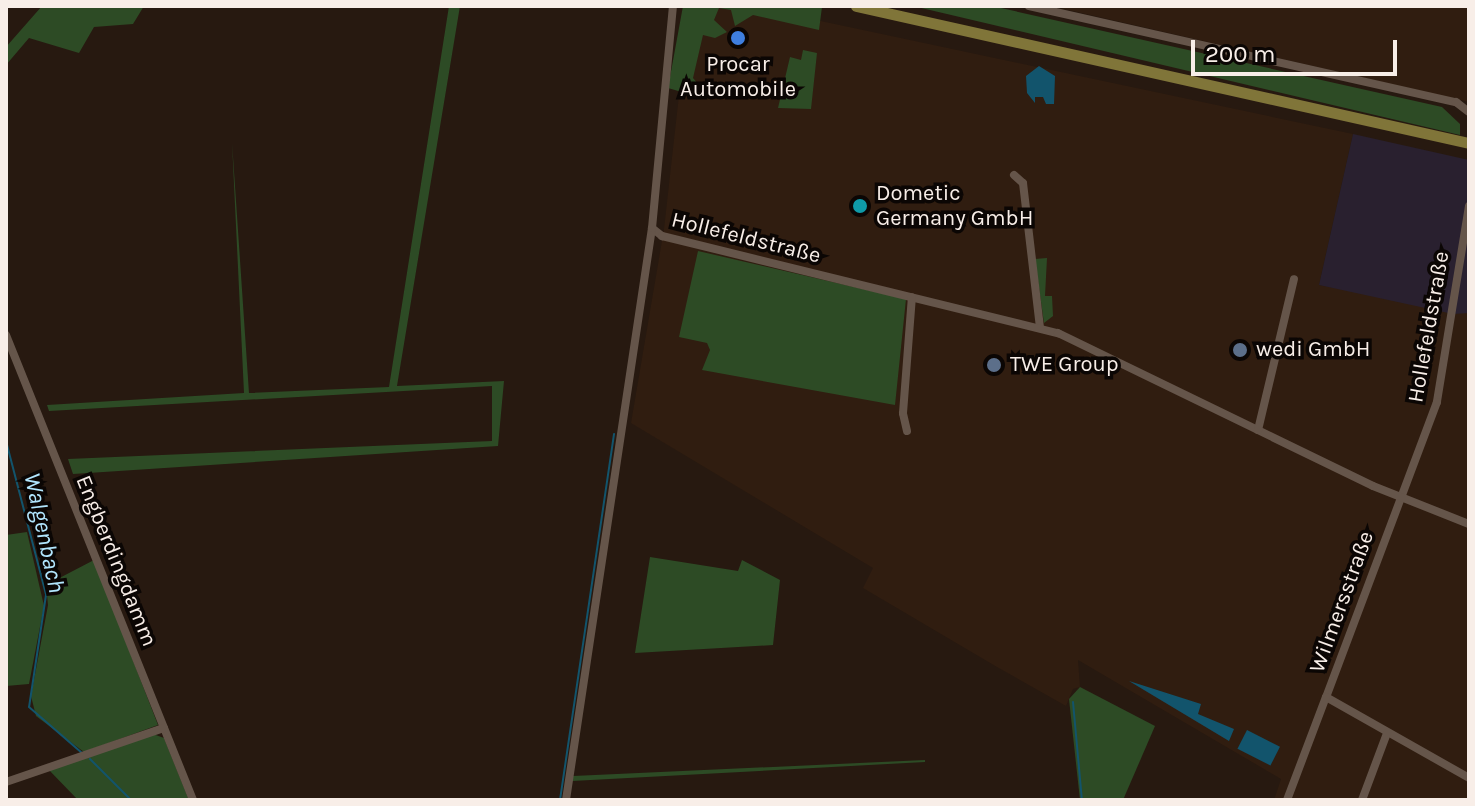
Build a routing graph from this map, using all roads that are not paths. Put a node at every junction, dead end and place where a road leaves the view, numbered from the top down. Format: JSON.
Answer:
{"nodes":[{"id":1,"x":673,"y":6,"type":"edge"},
{"id":2,"x":856,"y":6,"type":"edge"},
{"id":3,"x":1029,"y":6,"type":"edge"},
{"id":4,"x":1469,"y":112,"type":"edge"},
{"id":5,"x":1469,"y":143,"type":"edge"},
{"id":6,"x":1014,"y":175,"type":"dead end"},
{"id":7,"x":1469,"y":206,"type":"edge"},
{"id":8,"x":652,"y":228,"type":"junction"},
{"id":9,"x":1294,"y":279,"type":"dead end"},
{"id":10,"x":912,"y":297,"type":"junction"},
{"id":11,"x":1040,"y":327,"type":"junction"},
{"id":12,"x":6,"y":335,"type":"edge"},
{"id":13,"x":1258,"y":430,"type":"junction"},
{"id":14,"x":907,"y":431,"type":"dead end"},
{"id":15,"x":1400,"y":497,"type":"junction"},
{"id":16,"x":1469,"y":524,"type":"edge"},
{"id":17,"x":1326,"y":697,"type":"junction"},
{"id":18,"x":164,"y":728,"type":"junction"},
{"id":19,"x":1387,"y":733,"type":"junction"},
{"id":20,"x":1469,"y":778,"type":"edge"},
{"id":21,"x":6,"y":782,"type":"edge"},
{"id":22,"x":193,"y":800,"type":"edge"},
{"id":23,"x":566,"y":800,"type":"edge"},
{"id":24,"x":1287,"y":800,"type":"edge"},
{"id":25,"x":1362,"y":800,"type":"edge"}],
"edges":[{"from":1,"to":8,"type":"street","name":"Hollefeldstraße"},
{"from":2,"to":5,"type":"main road"},
{"from":3,"to":4,"type":"street"},
{"from":6,"to":11,"type":"street"},
{"from":7,"to":15,"type":"street","name":"Hollefeldstraße"},
{"from":8,"to":10,"type":"street","name":"Hollefeldstraße"},
{"from":8,"to":23,"type":"street"},
{"from":9,"to":13,"type":"street"},
{"from":10,"to":11,"type":"street","name":"Hollefeldstraße"},
{"from":10,"to":14,"type":"street"},
{"from":11,"to":13,"type":"street","name":"Hollefeldstraße"},
{"from":12,"to":18,"type":"street","name":"Engberdingdamm"},
{"from":13,"to":15,"type":"street","name":"Hollefeldstraße"},
{"from":15,"to":16,"type":"street","name":"Hollefeldstraße"},
{"from":15,"to":17,"type":"street","name":"Wilmersstraße"},
{"from":17,"to":19,"type":"street","name":"Wilmersstraße"},
{"from":17,"to":24,"type":"street"},
{"from":18,"to":21,"type":"street"},
{"from":18,"to":22,"type":"street","name":"Engberdingdamm"},
{"from":19,"to":20,"type":"street","name":"Wilmersstraße"},
{"from":19,"to":25,"type":"street"}]}
